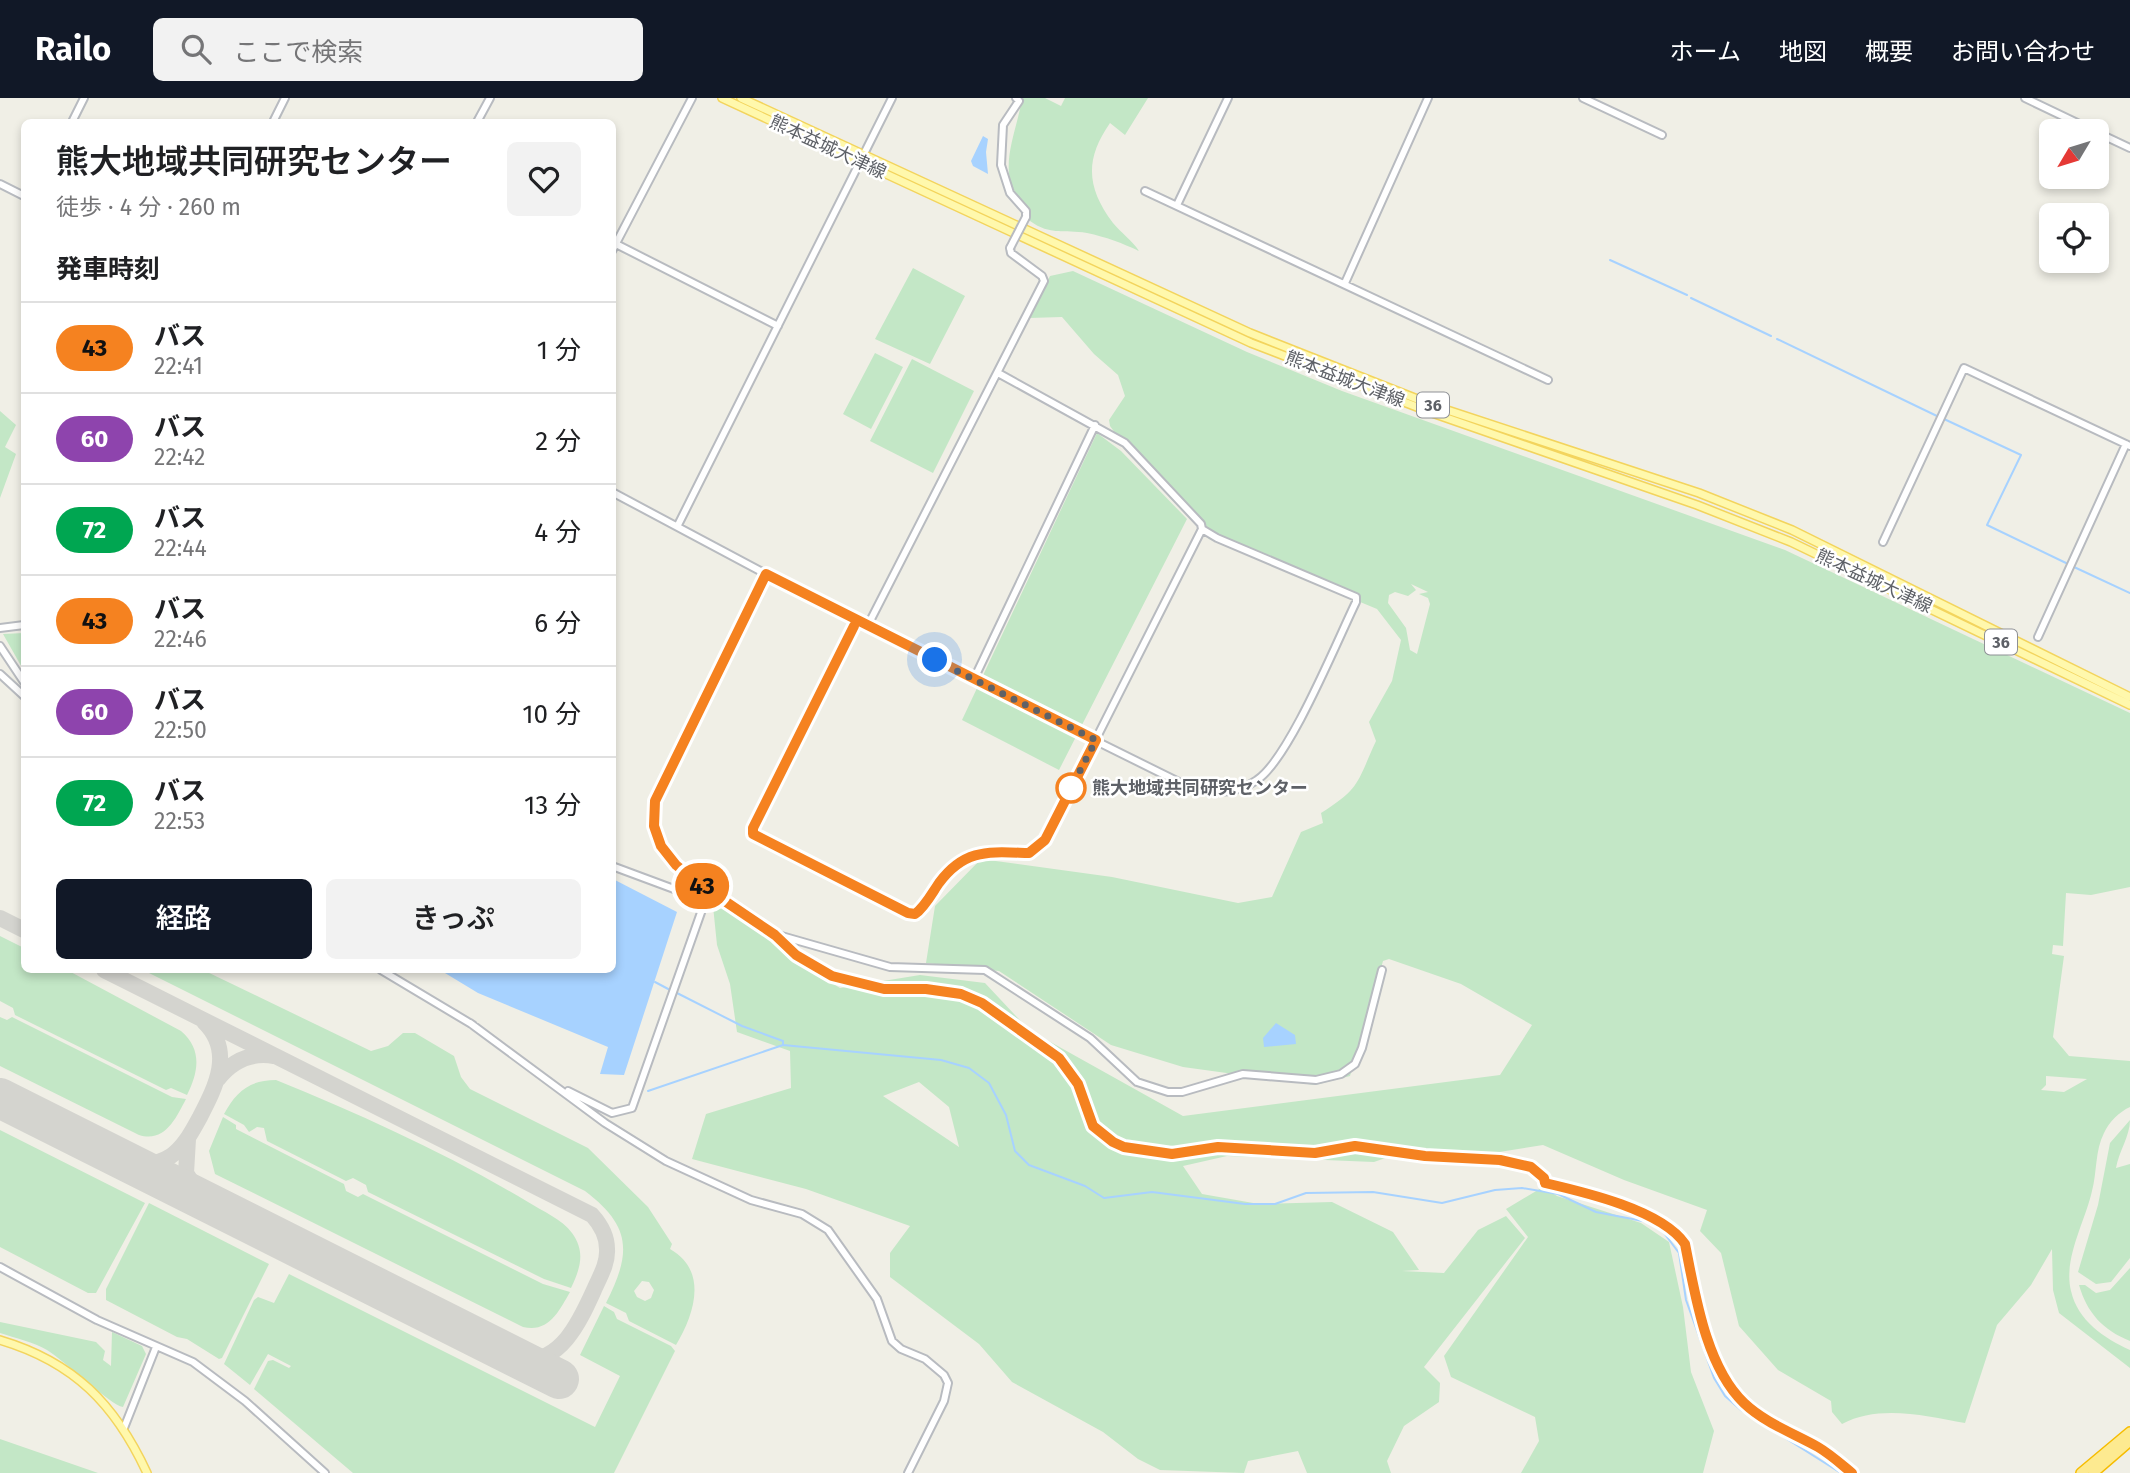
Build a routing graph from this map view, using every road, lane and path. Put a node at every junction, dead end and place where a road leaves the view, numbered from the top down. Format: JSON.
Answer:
{"nodes":[{"id":1,"x":84,"y":98,"type":"edge"},
{"id":2,"x":285,"y":98,"type":"edge"},
{"id":3,"x":490,"y":98,"type":"edge"},
{"id":4,"x":692,"y":98,"type":"edge"},
{"id":5,"x":722,"y":98,"type":"edge"},
{"id":6,"x":741,"y":98,"type":"edge"},
{"id":7,"x":892,"y":98,"type":"edge"},
{"id":8,"x":1016,"y":98,"type":"edge"},
{"id":9,"x":1228,"y":98,"type":"edge"},
{"id":10,"x":1428,"y":98,"type":"edge"},
{"id":11,"x":1583,"y":98,"type":"edge"},
{"id":12,"x":2025,"y":98,"type":"edge"},
{"id":13,"x":74,"y":119,"type":"edge"},
{"id":14,"x":274,"y":119,"type":"edge"},
{"id":15,"x":479,"y":119,"type":"edge"},
{"id":16,"x":2068,"y":119,"type":"edge"},
{"id":17,"x":1662,"y":135,"type":"dead end"},
{"id":18,"x":2109,"y":138,"type":"edge"},
{"id":19,"x":2130,"y":148,"type":"edge"},
{"id":20,"x":862,"y":159,"type":"junction"},
{"id":21,"x":0,"y":184,"type":"edge"},
{"id":22,"x":1145,"y":191,"type":"dead end"},
{"id":23,"x":21,"y":194,"type":"edge"},
{"id":24,"x":1177,"y":205,"type":"junction"},
{"id":25,"x":616,"y":244,"type":"edge"},
{"id":26,"x":616,"y":249,"type":"edge"},
{"id":27,"x":1345,"y":283,"type":"junction"},
{"id":28,"x":778,"y":326,"type":"junction"},
{"id":29,"x":998,"y":373,"type":"junction"},
{"id":30,"x":1548,"y":380,"type":"dead end"},
{"id":31,"x":1095,"y":425,"type":"junction"},
{"id":32,"x":2128,"y":445,"type":"edge"},
{"id":33,"x":616,"y":494,"type":"edge"},
{"id":34,"x":678,"y":525,"type":"junction"},
{"id":35,"x":1202,"y":529,"type":"junction"},
{"id":36,"x":1883,"y":542,"type":"dead end"},
{"id":37,"x":766,"y":574,"type":"junction"},
{"id":38,"x":856,"y":622,"type":"junction"},
{"id":39,"x":21,"y":625,"type":"edge"},
{"id":40,"x":867,"y":626,"type":"junction"},
{"id":41,"x":0,"y":628,"type":"edge"},
{"id":42,"x":2038,"y":637,"type":"dead end"},
{"id":43,"x":0,"y":646,"type":"edge"},
{"id":44,"x":0,"y":674,"type":"edge"},
{"id":45,"x":21,"y":678,"type":"edge"},
{"id":46,"x":974,"y":679,"type":"junction"},
{"id":47,"x":21,"y":693,"type":"edge"},
{"id":48,"x":2130,"y":697,"type":"edge"},
{"id":49,"x":2130,"y":705,"type":"edge"},
{"id":50,"x":1096,"y":740,"type":"junction"},
{"id":51,"x":616,"y":868,"type":"edge"},
{"id":52,"x":775,"y":935,"type":"junction"},
{"id":53,"x":1382,"y":970,"type":"dead end"},
{"id":54,"x":386,"y":973,"type":"edge"},
{"id":55,"x":470,"y":1023,"type":"junction"},
{"id":56,"x":0,"y":1266,"type":"edge"},
{"id":57,"x":0,"y":1340,"type":"edge"},
{"id":58,"x":156,"y":1347,"type":"junction"},
{"id":59,"x":124,"y":1428,"type":"junction"},
{"id":60,"x":2130,"y":1432,"type":"edge"},
{"id":61,"x":2130,"y":1441,"type":"edge"},
{"id":62,"x":147,"y":1473,"type":"edge"},
{"id":63,"x":325,"y":1473,"type":"edge"},
{"id":64,"x":908,"y":1473,"type":"edge"},
{"id":65,"x":1852,"y":1473,"type":"edge"},
{"id":66,"x":2081,"y":1473,"type":"edge"},
{"id":67,"x":2092,"y":1473,"type":"edge"}],
"edges":[{"from":1,"to":13,"type":"street"},
{"from":2,"to":14,"type":"street"},
{"from":3,"to":15,"type":"street"},
{"from":4,"to":25,"type":"street"},
{"from":5,"to":20,"type":"main road","name":"熊本益城大津線","number":"36"},
{"from":6,"to":20,"type":"main road","name":"熊本益城大津線","number":"36"},
{"from":7,"to":20,"type":"street"},
{"from":8,"to":29,"type":"street","bridge":true},
{"from":9,"to":24,"type":"street"},
{"from":10,"to":27,"type":"street"},
{"from":11,"to":17,"type":"street"},
{"from":12,"to":16,"type":"street"},
{"from":18,"to":19,"type":"street"},
{"from":20,"to":28,"type":"street"},
{"from":20,"to":48,"type":"main road","name":"熊本益城大津線","number":"36"},
{"from":20,"to":49,"type":"main road","name":"熊本益城大津線","number":"36"},
{"from":21,"to":23,"type":"street"},
{"from":22,"to":24,"type":"street"},
{"from":24,"to":27,"type":"street"},
{"from":26,"to":28,"type":"street"},
{"from":27,"to":30,"type":"street"},
{"from":28,"to":34,"type":"street"},
{"from":29,"to":31,"type":"street"},
{"from":29,"to":40,"type":"street"},
{"from":31,"to":35,"type":"street"},
{"from":31,"to":46,"type":"street"},
{"from":32,"to":36,"type":"street"},
{"from":32,"to":42,"type":"street"},
{"from":33,"to":34,"type":"street"},
{"from":34,"to":37,"type":"street"},
{"from":35,"to":50,"type":"street"},
{"from":35,"to":50,"type":"street"},
{"from":37,"to":38,"type":"street"},
{"from":37,"to":52,"type":"street"},
{"from":38,"to":40,"type":"street"},
{"from":38,"to":50,"type":"street"},
{"from":39,"to":41,"type":"street"},
{"from":40,"to":46,"type":"street"},
{"from":43,"to":45,"type":"street"},
{"from":44,"to":47,"type":"street"},
{"from":46,"to":50,"type":"street"},
{"from":51,"to":55,"type":"street"},
{"from":52,"to":53,"type":"street"},
{"from":52,"to":65,"type":"street"},
{"from":54,"to":55,"type":"street"},
{"from":55,"to":64,"type":"street"},
{"from":56,"to":58,"type":"street"},
{"from":57,"to":59,"type":"main road"},
{"from":58,"to":59,"type":"street"},
{"from":58,"to":63,"type":"street"},
{"from":59,"to":62,"type":"main road"},
{"from":60,"to":66,"type":"highway"},
{"from":61,"to":67,"type":"highway"}]}
